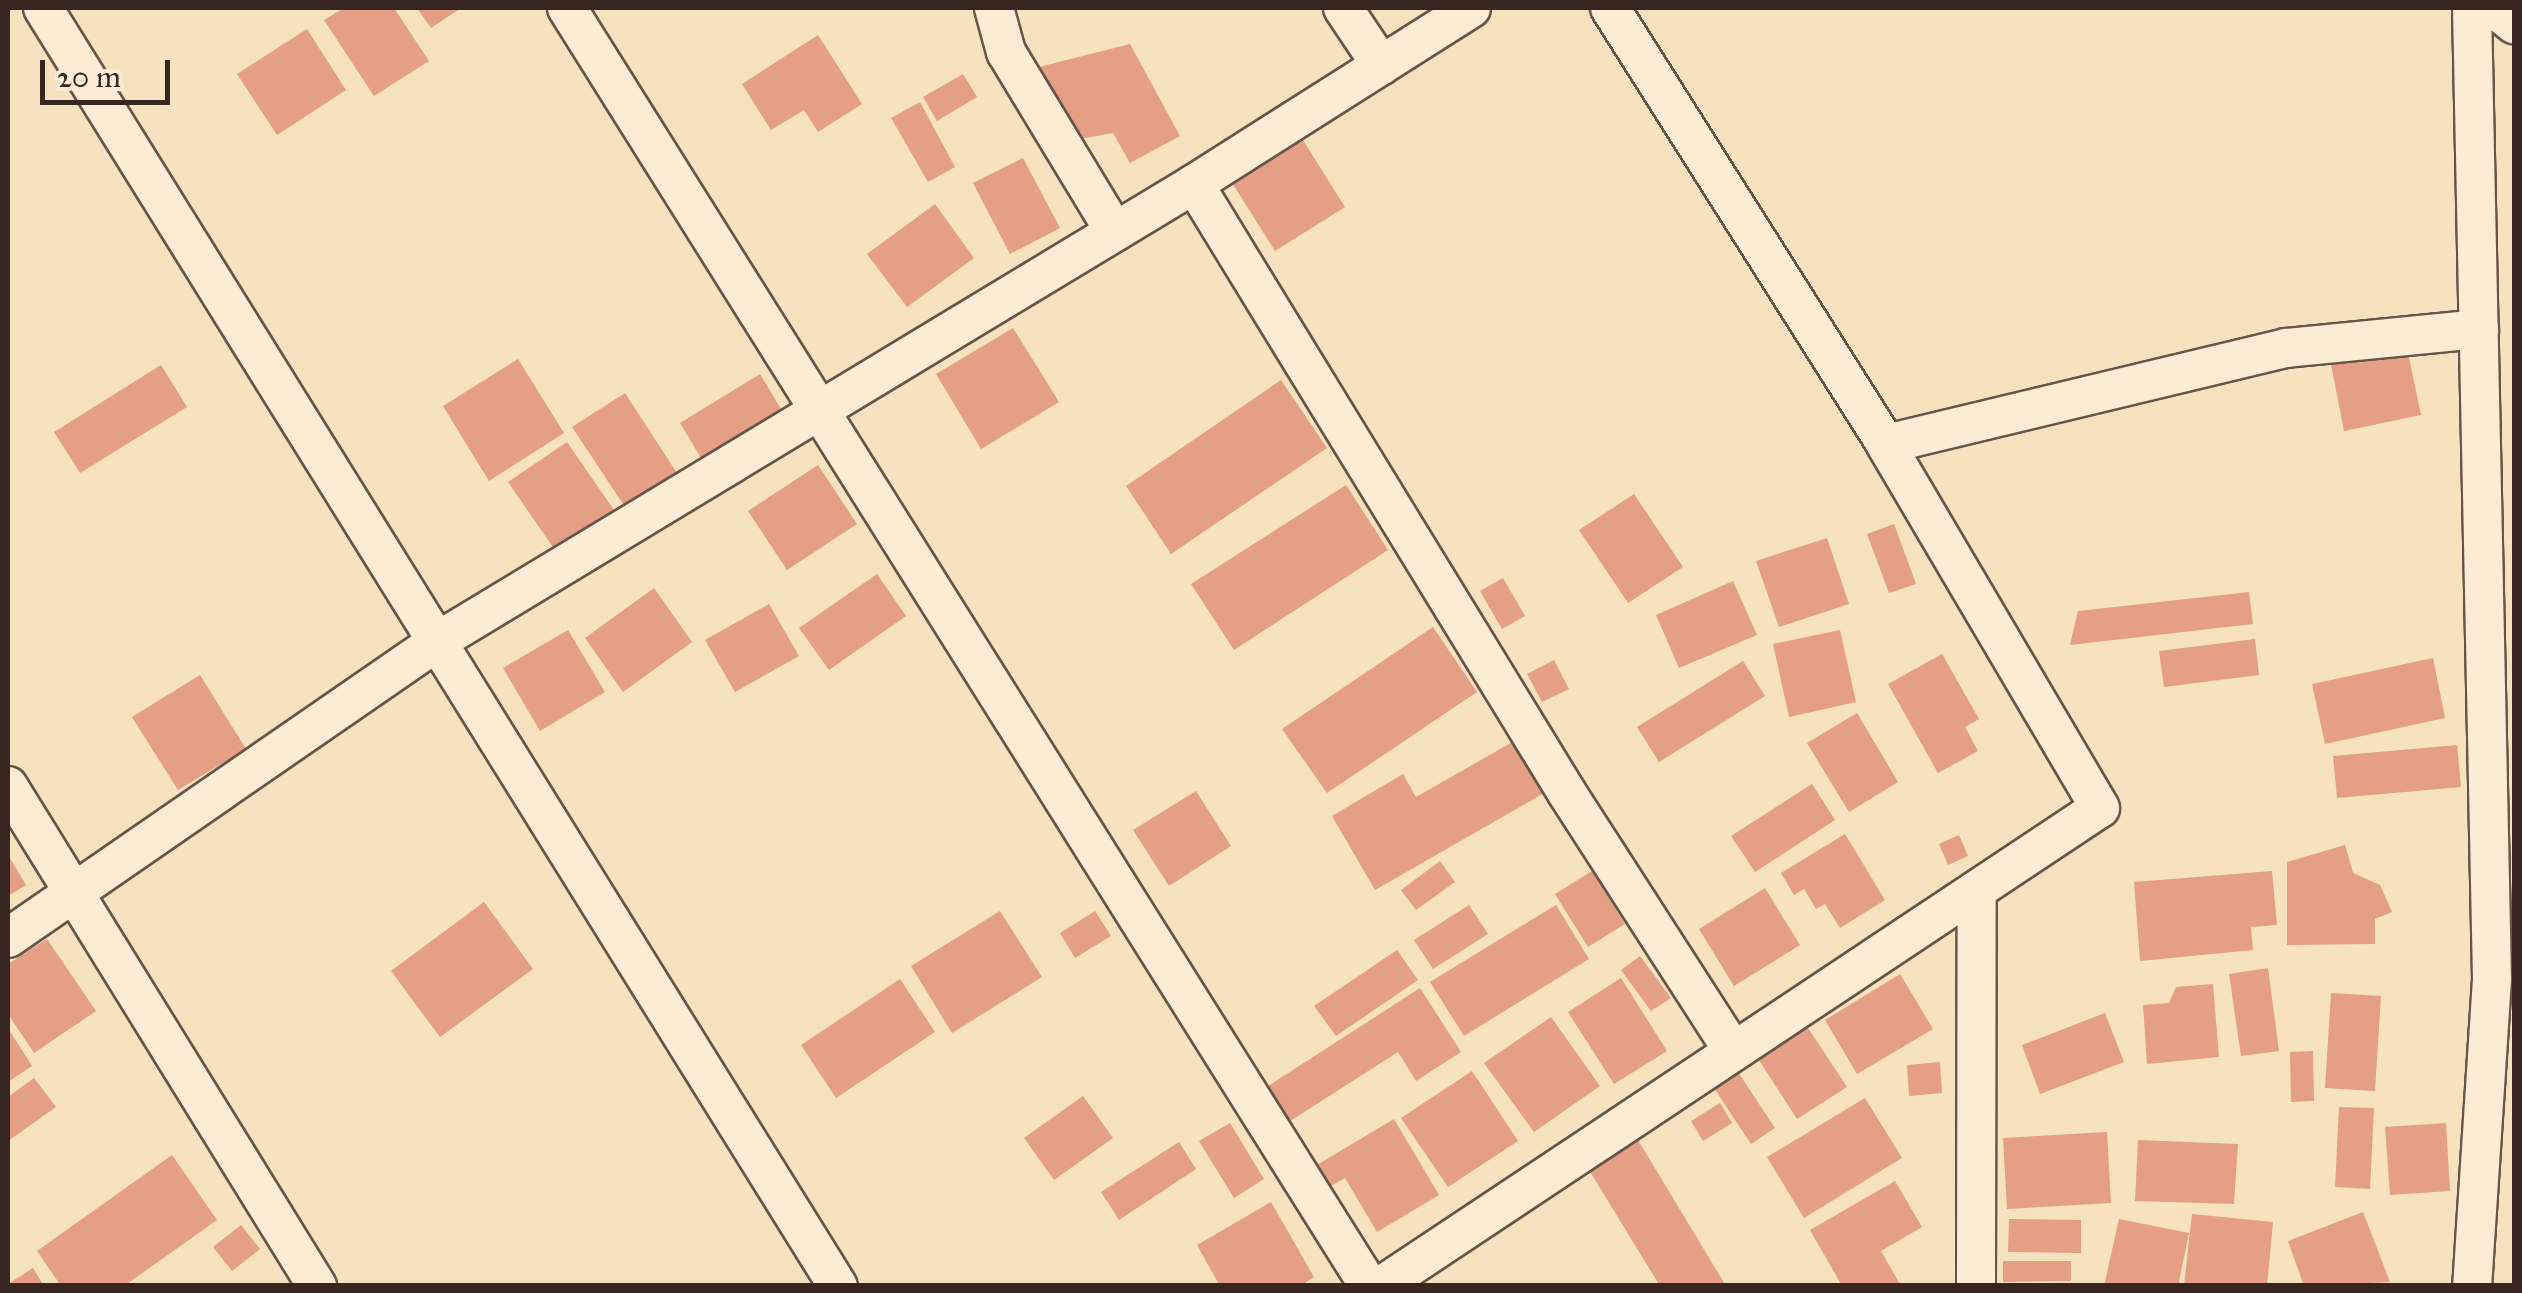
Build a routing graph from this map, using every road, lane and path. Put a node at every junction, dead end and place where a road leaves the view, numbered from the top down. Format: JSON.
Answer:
{"nodes":[{"id":1,"x":43,"y":8,"type":"edge"},
{"id":2,"x":567,"y":8,"type":"edge"},
{"id":3,"x":994,"y":8,"type":"edge"},
{"id":4,"x":1343,"y":8,"type":"edge"},
{"id":5,"x":1471,"y":8,"type":"edge"},
{"id":6,"x":1610,"y":8,"type":"edge"},
{"id":7,"x":2472,"y":8,"type":"edge"},
{"id":8,"x":2494,"y":8,"type":"edge"},
{"id":9,"x":2514,"y":24,"type":"edge"},
{"id":10,"x":1380,"y":65,"type":"junction"},
{"id":11,"x":1194,"y":184,"type":"junction"},
{"id":12,"x":1115,"y":232,"type":"junction"},
{"id":13,"x":2479,"y":329,"type":"junction"},
{"id":14,"x":822,"y":408,"type":"junction"},
{"id":15,"x":1886,"y":444,"type":"junction"},
{"id":16,"x":438,"y":641,"type":"junction"},
{"id":17,"x":8,"y":786,"type":"edge"},
{"id":18,"x":1977,"y":892,"type":"junction"},
{"id":19,"x":72,"y":894,"type":"junction"},
{"id":20,"x":8,"y":938,"type":"edge"},
{"id":21,"x":1731,"y":1048,"type":"junction"},
{"id":22,"x":318,"y":1286,"type":"edge"},
{"id":23,"x":838,"y":1286,"type":"edge"},
{"id":24,"x":1368,"y":1286,"type":"edge"},
{"id":25,"x":1381,"y":1286,"type":"edge"},
{"id":26,"x":1976,"y":1286,"type":"edge"},
{"id":27,"x":2472,"y":1286,"type":"edge"}],
"edges":[{"from":1,"to":16,"type":"street"},
{"from":2,"to":14,"type":"street"},
{"from":3,"to":12,"type":"street"},
{"from":4,"to":10,"type":"street"},
{"from":5,"to":10,"type":"street"},
{"from":6,"to":15,"type":"street"},
{"from":7,"to":13,"type":"street"},
{"from":8,"to":9,"type":"street"},
{"from":10,"to":11,"type":"street"},
{"from":11,"to":12,"type":"street"},
{"from":11,"to":21,"type":"street"},
{"from":12,"to":14,"type":"street"},
{"from":13,"to":15,"type":"street"},
{"from":13,"to":27,"type":"street"},
{"from":14,"to":16,"type":"street"},
{"from":14,"to":24,"type":"street"},
{"from":15,"to":18,"type":"street"},
{"from":16,"to":19,"type":"street"},
{"from":16,"to":23,"type":"street"},
{"from":17,"to":19,"type":"street"},
{"from":18,"to":21,"type":"street"},
{"from":18,"to":26,"type":"street"},
{"from":19,"to":20,"type":"street"},
{"from":19,"to":22,"type":"street"},
{"from":21,"to":25,"type":"street"}]}
